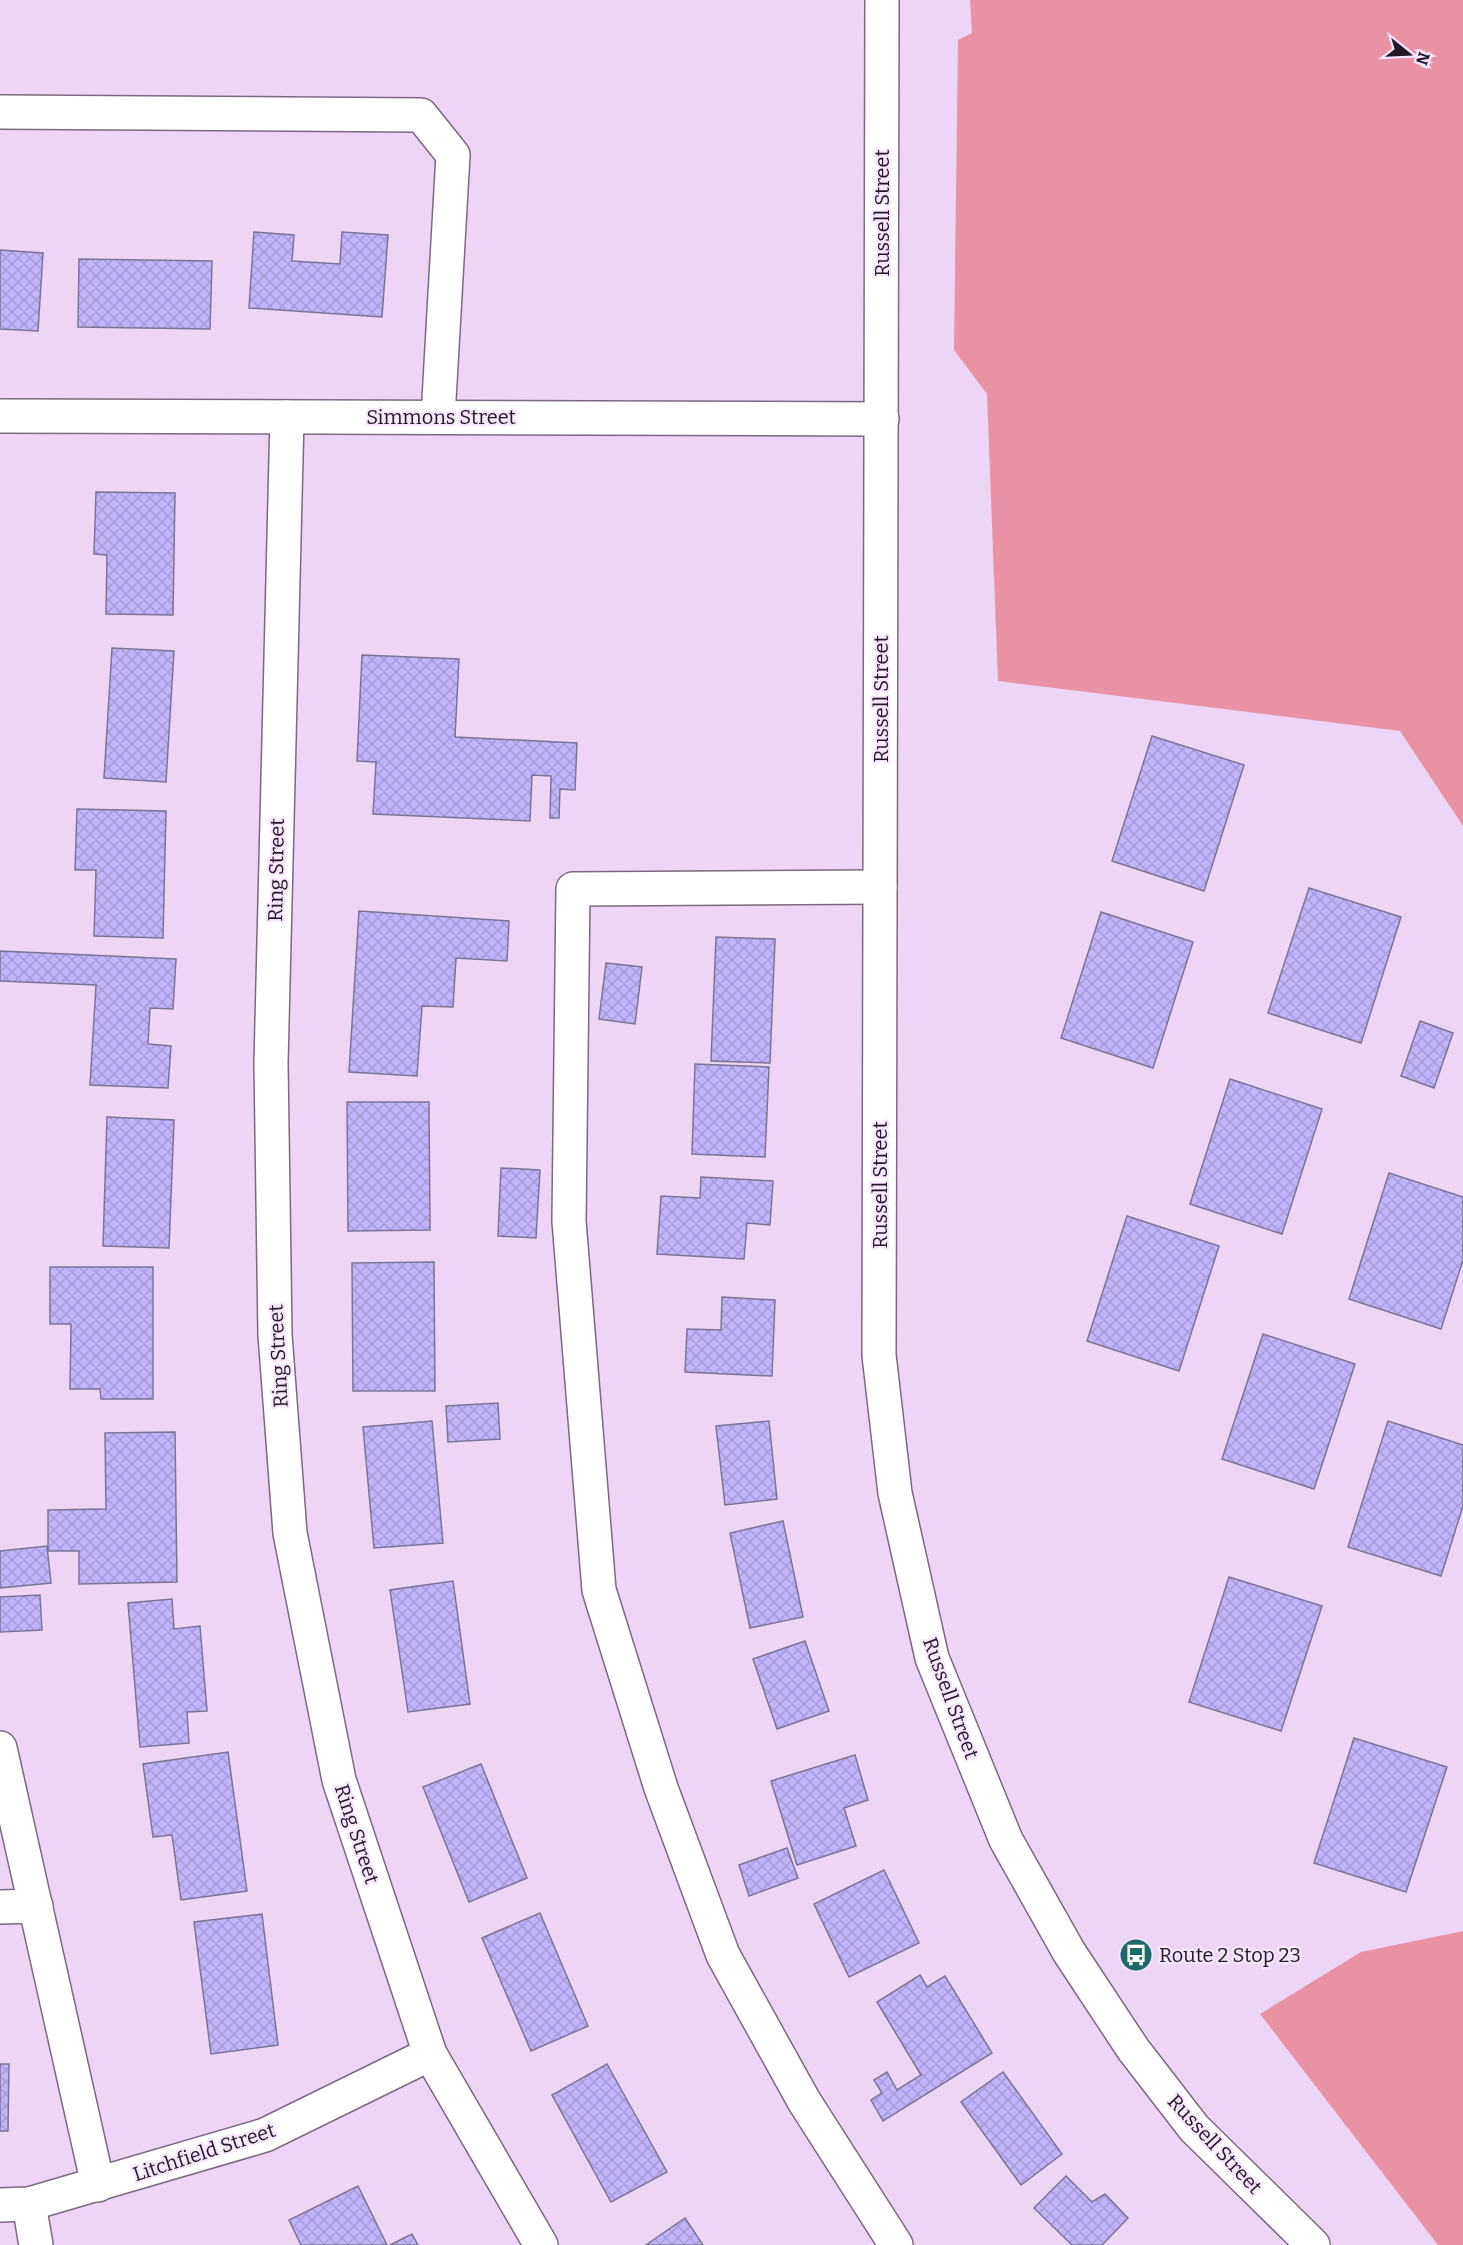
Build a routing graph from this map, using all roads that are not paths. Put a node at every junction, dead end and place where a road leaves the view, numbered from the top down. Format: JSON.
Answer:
{"nodes":[{"id":1,"x":882,"y":0,"type":"edge"},
{"id":2,"x":0,"y":112,"type":"edge"},
{"id":3,"x":0,"y":416,"type":"edge"},
{"id":4,"x":287,"y":417,"type":"junction"},
{"id":5,"x":438,"y":417,"type":"junction"},
{"id":6,"x":882,"y":418,"type":"junction"},
{"id":7,"x":880,"y":887,"type":"junction"},
{"id":8,"x":0,"y":1748,"type":"edge"},
{"id":9,"x":36,"y":1906,"type":"junction"},
{"id":10,"x":0,"y":1907,"type":"edge"},
{"id":11,"x":430,"y":2054,"type":"junction"},
{"id":12,"x":98,"y":2185,"type":"junction"},
{"id":13,"x":14,"y":2205,"type":"edge"},
{"id":14,"x":36,"y":2245,"type":"edge"},
{"id":15,"x":542,"y":2245,"type":"edge"},
{"id":16,"x":896,"y":2245,"type":"edge"},
{"id":17,"x":1313,"y":2245,"type":"edge"}],
"edges":[{"from":1,"to":6,"type":"street","name":"Russell Street"},
{"from":2,"to":5,"type":"street"},
{"from":3,"to":4,"type":"street","name":"Simmons Street"},
{"from":4,"to":5,"type":"street","name":"Simmons Street"},
{"from":4,"to":11,"type":"street","name":"Ring Street"},
{"from":5,"to":6,"type":"street","name":"Simmons Street"},
{"from":6,"to":7,"type":"street","name":"Russell Street"},
{"from":7,"to":16,"type":"street"},
{"from":7,"to":17,"type":"street","name":"Russell Street"},
{"from":8,"to":9,"type":"street"},
{"from":9,"to":10,"type":"street"},
{"from":9,"to":12,"type":"street"},
{"from":11,"to":12,"type":"street","name":"Litchfield Street"},
{"from":11,"to":15,"type":"street","name":"Ring Street"},
{"from":12,"to":13,"type":"street","name":"Litchfield Street"},
{"from":13,"to":14,"type":"street"}]}
